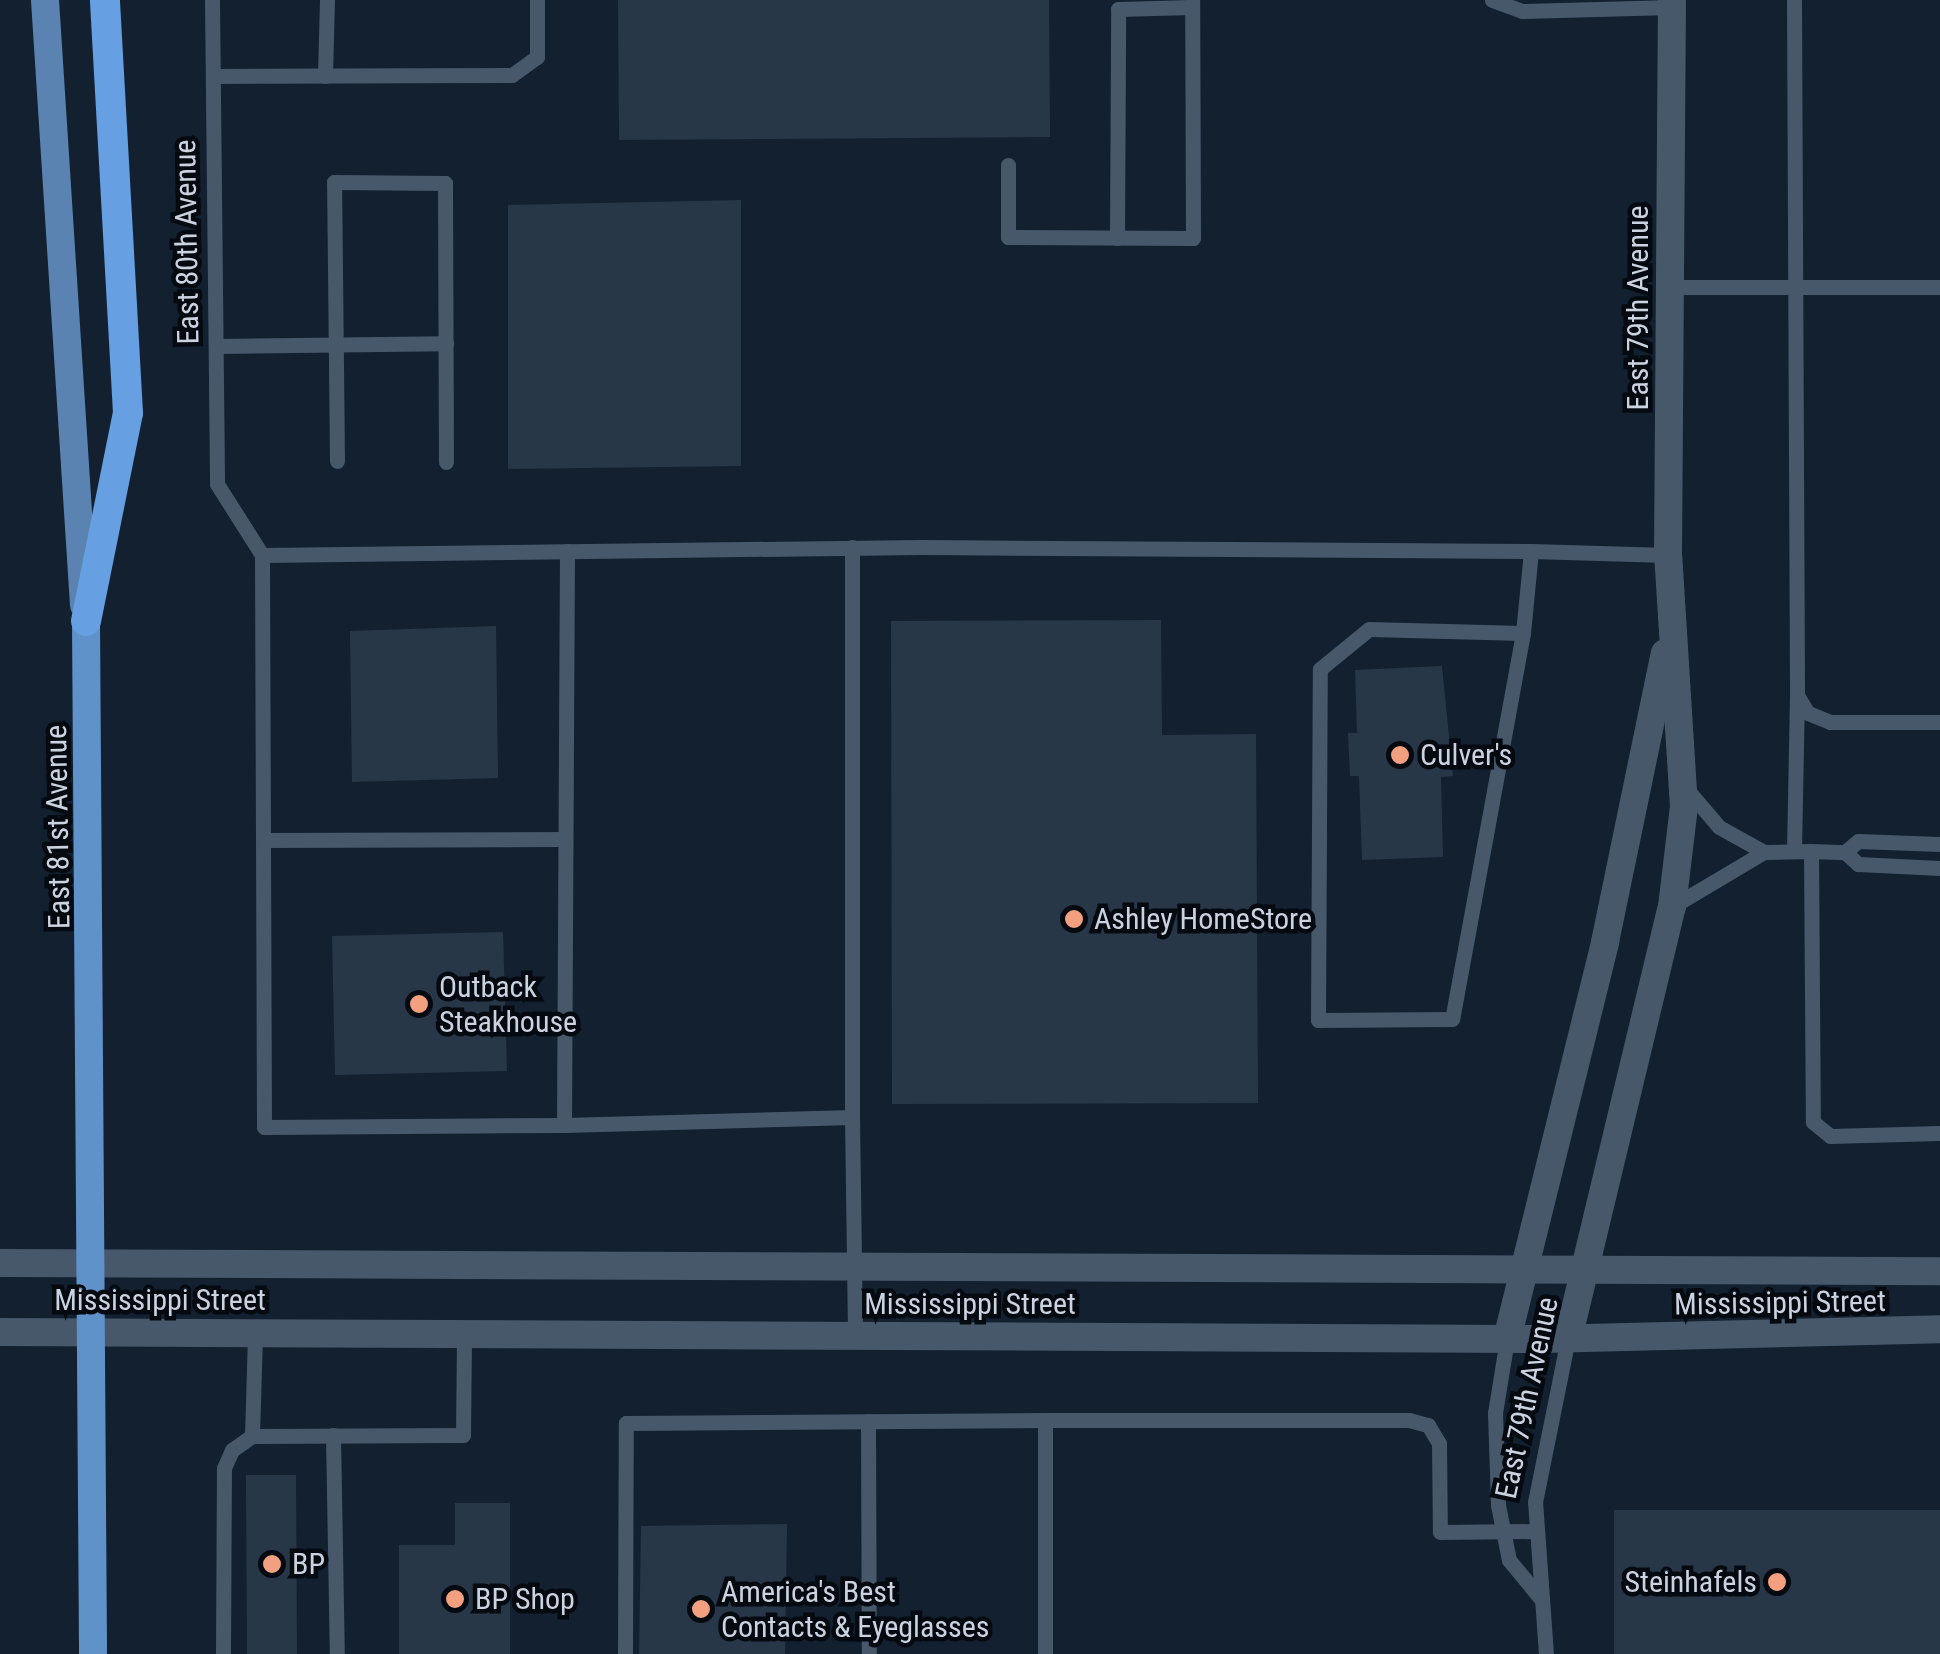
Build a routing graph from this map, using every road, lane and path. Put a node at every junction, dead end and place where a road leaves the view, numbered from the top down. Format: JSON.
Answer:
{"nodes":[{"id":1,"x":46,"y":0,"type":"edge"},
{"id":2,"x":105,"y":0,"type":"edge"},
{"id":3,"x":212,"y":0,"type":"edge"},
{"id":4,"x":326,"y":0,"type":"edge"},
{"id":5,"x":536,"y":0,"type":"edge"},
{"id":6,"x":1492,"y":0,"type":"edge"},
{"id":7,"x":1794,"y":0,"type":"edge"},
{"id":8,"x":1192,"y":3,"type":"edge"},
{"id":9,"x":1672,"y":3,"type":"edge"},
{"id":10,"x":213,"y":76,"type":"junction"},
{"id":11,"x":325,"y":76,"type":"junction"},
{"id":12,"x":1008,"y":165,"type":"dead end"},
{"id":13,"x":1117,"y":238,"type":"junction"},
{"id":14,"x":1672,"y":286,"type":"junction"},
{"id":15,"x":1794,"y":286,"type":"junction"},
{"id":16,"x":1940,"y":288,"type":"edge"},
{"id":17,"x":446,"y":343,"type":"junction"},
{"id":18,"x":335,"y":344,"type":"junction"},
{"id":19,"x":216,"y":346,"type":"junction"},
{"id":20,"x":336,"y":461,"type":"dead end"},
{"id":21,"x":446,"y":462,"type":"dead end"},
{"id":22,"x":852,"y":548,"type":"junction"},
{"id":23,"x":567,"y":551,"type":"junction"},
{"id":24,"x":1531,"y":551,"type":"junction"},
{"id":25,"x":1668,"y":555,"type":"junction"},
{"id":26,"x":262,"y":556,"type":"junction"},
{"id":27,"x":1671,"y":617,"type":"junction"},
{"id":28,"x":86,"y":621,"type":"junction"},
{"id":29,"x":1524,"y":633,"type":"junction"},
{"id":30,"x":1797,"y":695,"type":"junction"},
{"id":31,"x":1940,"y":722,"type":"edge"},
{"id":32,"x":1685,"y":787,"type":"junction"},
{"id":33,"x":564,"y":838,"type":"junction"},
{"id":34,"x":262,"y":840,"type":"junction"},
{"id":35,"x":1940,"y":844,"type":"edge"},
{"id":36,"x":1803,"y":851,"type":"junction"},
{"id":37,"x":1764,"y":852,"type":"junction"},
{"id":38,"x":1845,"y":852,"type":"junction"},
{"id":39,"x":1940,"y":868,"type":"edge"},
{"id":40,"x":1672,"y":908,"type":"junction"},
{"id":41,"x":852,"y":1118,"type":"junction"},
{"id":42,"x":564,"y":1126,"type":"junction"},
{"id":43,"x":1940,"y":1134,"type":"edge"},
{"id":44,"x":0,"y":1263,"type":"edge"},
{"id":45,"x":92,"y":1263,"type":"junction"},
{"id":46,"x":855,"y":1264,"type":"junction"},
{"id":47,"x":1526,"y":1270,"type":"junction"},
{"id":48,"x":1588,"y":1270,"type":"junction"},
{"id":49,"x":1940,"y":1271,"type":"edge"},
{"id":50,"x":1940,"y":1329,"type":"edge"},
{"id":51,"x":0,"y":1332,"type":"edge"},
{"id":52,"x":93,"y":1332,"type":"junction"},
{"id":53,"x":255,"y":1334,"type":"junction"},
{"id":54,"x":464,"y":1334,"type":"junction"},
{"id":55,"x":855,"y":1336,"type":"junction"},
{"id":56,"x":1507,"y":1339,"type":"junction"},
{"id":57,"x":1568,"y":1339,"type":"junction"},
{"id":58,"x":1045,"y":1420,"type":"junction"},
{"id":59,"x":868,"y":1421,"type":"junction"},
{"id":60,"x":252,"y":1436,"type":"junction"},
{"id":61,"x":334,"y":1436,"type":"junction"},
{"id":62,"x":1504,"y":1531,"type":"junction"},
{"id":63,"x":1536,"y":1531,"type":"junction"},
{"id":64,"x":1545,"y":1604,"type":"junction"},
{"id":65,"x":93,"y":1654,"type":"edge"},
{"id":66,"x":223,"y":1654,"type":"edge"},
{"id":67,"x":337,"y":1654,"type":"edge"},
{"id":68,"x":625,"y":1654,"type":"edge"},
{"id":69,"x":870,"y":1654,"type":"edge"},
{"id":70,"x":1045,"y":1654,"type":"edge"},
{"id":71,"x":1546,"y":1654,"type":"edge"}],
"edges":[{"from":1,"to":28,"type":"main road","name":"East 81st Avenue"},
{"from":2,"to":28,"type":"highway"},
{"from":3,"to":10,"type":"lane","name":"East 80th Avenue"},
{"from":4,"to":11,"type":"lane"},
{"from":5,"to":11,"type":"lane"},
{"from":6,"to":9,"type":"lane"},
{"from":7,"to":15,"type":"lane"},
{"from":8,"to":13,"type":"lane"},
{"from":8,"to":13,"type":"lane"},
{"from":9,"to":14,"type":"street","name":"East 79th Avenue"},
{"from":10,"to":11,"type":"lane"},
{"from":10,"to":19,"type":"lane","name":"East 80th Avenue"},
{"from":12,"to":13,"type":"lane"},
{"from":14,"to":15,"type":"lane"},
{"from":14,"to":25,"type":"street","name":"East 79th Avenue"},
{"from":15,"to":16,"type":"lane"},
{"from":15,"to":30,"type":"lane"},
{"from":17,"to":18,"type":"lane"},
{"from":17,"to":18,"type":"lane"},
{"from":17,"to":21,"type":"lane"},
{"from":18,"to":19,"type":"lane"},
{"from":18,"to":20,"type":"lane"},
{"from":19,"to":26,"type":"lane","name":"East 80th Avenue"},
{"from":22,"to":23,"type":"lane"},
{"from":22,"to":24,"type":"lane"},
{"from":22,"to":41,"type":"lane"},
{"from":23,"to":26,"type":"lane"},
{"from":23,"to":33,"type":"lane"},
{"from":24,"to":25,"type":"lane"},
{"from":24,"to":29,"type":"lane"},
{"from":25,"to":27,"type":"street","name":"East 79th Avenue"},
{"from":26,"to":34,"type":"lane"},
{"from":27,"to":32,"type":"street","name":"East 79th Avenue"},
{"from":27,"to":47,"type":"street","name":"East 79th Avenue"},
{"from":28,"to":45,"type":"highway","name":"East 81st Avenue"},
{"from":29,"to":29,"type":"lane"},
{"from":30,"to":31,"type":"lane"},
{"from":30,"to":36,"type":"lane"},
{"from":32,"to":37,"type":"lane"},
{"from":32,"to":40,"type":"street","name":"East 79th Avenue"},
{"from":33,"to":34,"type":"lane"},
{"from":33,"to":42,"type":"lane"},
{"from":34,"to":42,"type":"lane"},
{"from":35,"to":38,"type":"lane"},
{"from":36,"to":37,"type":"lane"},
{"from":36,"to":38,"type":"lane"},
{"from":36,"to":43,"type":"lane"},
{"from":37,"to":40,"type":"lane"},
{"from":38,"to":39,"type":"lane"},
{"from":40,"to":48,"type":"street","name":"East 79th Avenue"},
{"from":41,"to":42,"type":"lane"},
{"from":41,"to":46,"type":"lane"},
{"from":44,"to":45,"type":"street","name":"Mississippi Street"},
{"from":45,"to":46,"type":"street","name":"Mississippi Street"},
{"from":45,"to":52,"type":"highway","name":"East 81st Avenue"},
{"from":46,"to":47,"type":"street","name":"Mississippi Street"},
{"from":46,"to":55,"type":"lane"},
{"from":47,"to":48,"type":"street","name":"Mississippi Street"},
{"from":47,"to":56,"type":"street","name":"East 79th Avenue"},
{"from":48,"to":49,"type":"street","name":"Mississippi Street"},
{"from":48,"to":57,"type":"street","name":"East 79th Avenue"},
{"from":50,"to":57,"type":"street","name":"Mississippi Street"},
{"from":51,"to":52,"type":"street","name":"Mississippi Street"},
{"from":52,"to":53,"type":"street","name":"Mississippi Street"},
{"from":52,"to":65,"type":"highway","name":"East 81st Avenue"},
{"from":53,"to":54,"type":"street","name":"Mississippi Street"},
{"from":53,"to":60,"type":"lane"},
{"from":54,"to":55,"type":"street","name":"Mississippi Street"},
{"from":54,"to":61,"type":"lane"},
{"from":55,"to":56,"type":"street","name":"Mississippi Street"},
{"from":56,"to":57,"type":"street","name":"Mississippi Street"},
{"from":56,"to":62,"type":"lane","name":"East 79th Avenue"},
{"from":57,"to":63,"type":"lane","name":"East 79th Avenue"},
{"from":58,"to":59,"type":"lane"},
{"from":58,"to":62,"type":"lane"},
{"from":58,"to":70,"type":"lane"},
{"from":59,"to":68,"type":"lane"},
{"from":59,"to":69,"type":"lane"},
{"from":60,"to":61,"type":"lane"},
{"from":60,"to":66,"type":"lane"},
{"from":61,"to":67,"type":"lane"},
{"from":62,"to":63,"type":"lane"},
{"from":62,"to":64,"type":"lane","name":"East 79th Avenue"},
{"from":63,"to":64,"type":"lane","name":"East 79th Avenue"},
{"from":64,"to":71,"type":"lane"}]}
